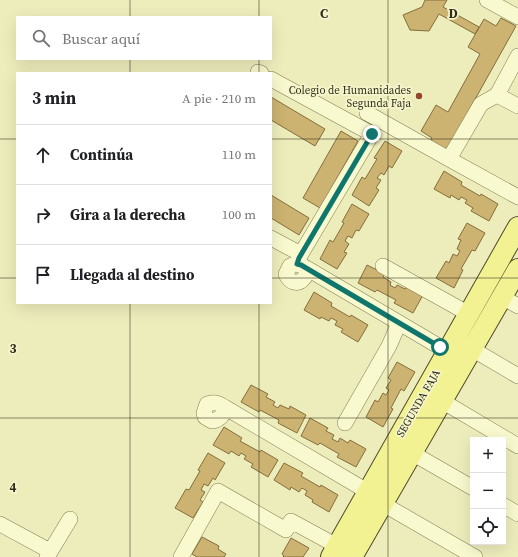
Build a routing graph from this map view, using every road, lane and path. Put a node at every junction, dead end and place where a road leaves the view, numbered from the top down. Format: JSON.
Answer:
{"nodes":[{"id":1,"x":487,"y":0,"type":"edge"},
{"id":2,"x":518,"y":17,"type":"edge"},
{"id":3,"x":518,"y":56,"type":"edge"},
{"id":4,"x":272,"y":79,"type":"edge"},
{"id":5,"x":498,"y":95,"type":"junction"},
{"id":6,"x":517,"y":102,"type":"edge"},
{"id":7,"x":367,"y":113,"type":"dead end"},
{"id":8,"x":449,"y":159,"type":"junction"},
{"id":9,"x":518,"y":197,"type":"edge"},
{"id":10,"x":518,"y":227,"type":"edge"},
{"id":11,"x":272,"y":239,"type":"edge"},
{"id":12,"x":302,"y":263,"type":"junction"},
{"id":13,"x":383,"y":266,"type":"dead end"},
{"id":14,"x":518,"y":269,"type":"edge"},
{"id":15,"x":510,"y":301,"type":"edge"},
{"id":16,"x":469,"y":314,"type":"junction"},
{"id":17,"x":399,"y":323,"type":"junction"},
{"id":18,"x":472,"y":349,"type":"junction"},
{"id":19,"x":448,"y":351,"type":"junction"},
{"id":20,"x":518,"y":376,"type":"edge"},
{"id":21,"x":442,"y":401,"type":"junction"},
{"id":22,"x":226,"y":408,"type":"dead end"},
{"id":23,"x":345,"y":423,"type":"dead end"},
{"id":24,"x":518,"y":446,"type":"edge"},
{"id":25,"x":412,"y":453,"type":"junction"},
{"id":26,"x":470,"y":486,"type":"edge"},
{"id":27,"x":368,"y":491,"type":"junction"},
{"id":28,"x":383,"y":504,"type":"junction"},
{"id":29,"x":506,"y":507,"type":"edge"},
{"id":30,"x":518,"y":514,"type":"edge"},
{"id":31,"x":70,"y":519,"type":"dead end"},
{"id":32,"x":0,"y":524,"type":"edge"},
{"id":33,"x":48,"y":554,"type":"edge"},
{"id":34,"x":346,"y":555,"type":"edge"},
{"id":35,"x":181,"y":557,"type":"edge"},
{"id":36,"x":475,"y":557,"type":"edge"}],
"edges":[{"from":1,"to":2,"type":"street"},
{"from":3,"to":5,"type":"street"},
{"from":4,"to":12,"type":"street"},
{"from":5,"to":6,"type":"street"},
{"from":5,"to":8,"type":"street"},
{"from":7,"to":8,"type":"street"},
{"from":8,"to":9,"type":"street"},
{"from":10,"to":16,"type":"main road","name":"SEGUNDA FAJA"},
{"from":11,"to":12,"type":"street"},
{"from":12,"to":17,"type":"street"},
{"from":13,"to":16,"type":"street"},
{"from":14,"to":15,"type":"main road","name":"SEGUNDA FAJA"},
{"from":15,"to":18,"type":"main road","name":"SEGUNDA FAJA"},
{"from":16,"to":19,"type":"main road","name":"SEGUNDA FAJA"},
{"from":17,"to":19,"type":"street"},
{"from":17,"to":23,"type":"street"},
{"from":18,"to":20,"type":"street"},
{"from":18,"to":21,"type":"main road","name":"SEGUNDA FAJA"},
{"from":19,"to":27,"type":"main road","name":"SEGUNDA FAJA"},
{"from":21,"to":24,"type":"street"},
{"from":21,"to":25,"type":"main road","name":"SEGUNDA FAJA"},
{"from":22,"to":27,"type":"street"},
{"from":25,"to":26,"type":"street"},
{"from":25,"to":28,"type":"main road","name":"SEGUNDA FAJA"},
{"from":27,"to":34,"type":"main road","name":"SEGUNDA FAJA"},
{"from":28,"to":34,"type":"main road","name":"SEGUNDA FAJA"},
{"from":28,"to":36,"type":"street"},
{"from":29,"to":30,"type":"street"},
{"from":31,"to":33,"type":"street"},
{"from":32,"to":33,"type":"street"},
{"from":34,"to":35,"type":"street"}]}
